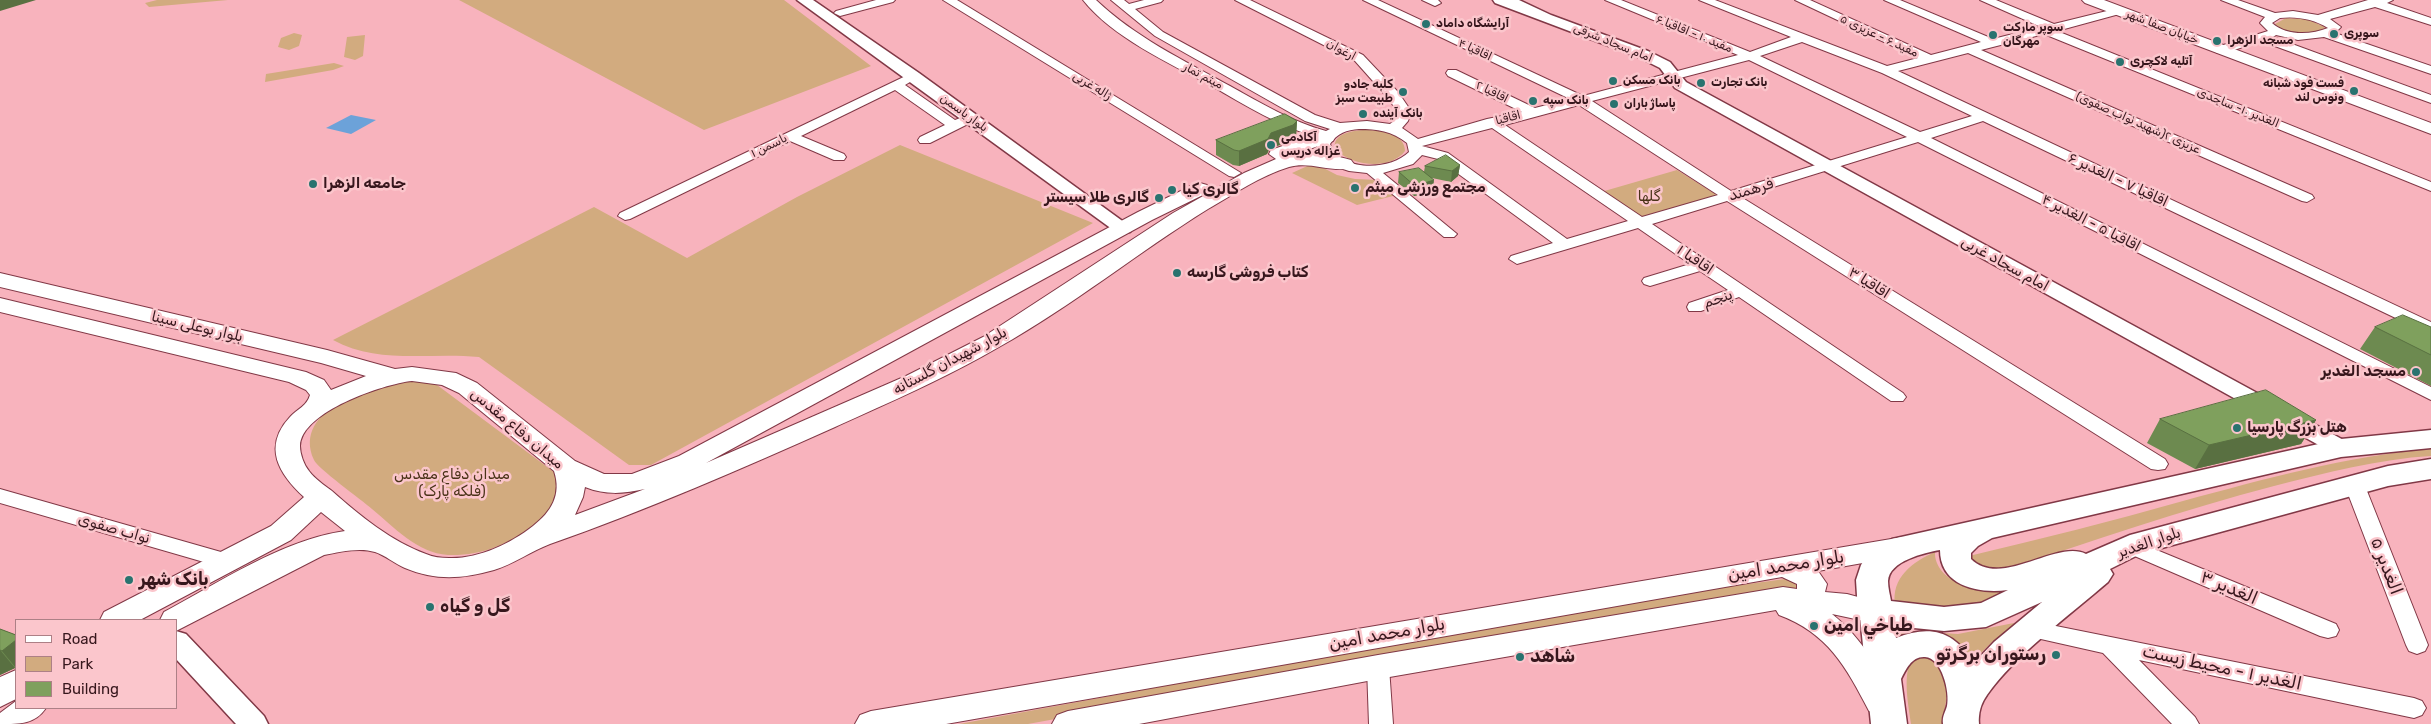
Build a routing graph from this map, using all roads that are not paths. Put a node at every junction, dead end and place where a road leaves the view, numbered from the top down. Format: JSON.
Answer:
{"nodes":[{"id":1,"x":804,"y":0,"type":"edge"},
{"id":2,"x":821,"y":0,"type":"edge"},
{"id":3,"x":889,"y":0,"type":"edge"},
{"id":4,"x":949,"y":0,"type":"edge"},
{"id":5,"x":1088,"y":0,"type":"edge"},
{"id":6,"x":1157,"y":0,"type":"edge"},
{"id":7,"x":1241,"y":0,"type":"edge"},
{"id":8,"x":1370,"y":0,"type":"edge"},
{"id":9,"x":1500,"y":0,"type":"edge"},
{"id":10,"x":1508,"y":0,"type":"edge"},
{"id":11,"x":1611,"y":0,"type":"edge"},
{"id":12,"x":1705,"y":0,"type":"edge"},
{"id":13,"x":1801,"y":0,"type":"edge"},
{"id":14,"x":1890,"y":0,"type":"edge"},
{"id":15,"x":1986,"y":0,"type":"edge"},
{"id":16,"x":2090,"y":0,"type":"edge"},
{"id":17,"x":2227,"y":0,"type":"edge"},
{"id":18,"x":2387,"y":0,"type":"edge"},
{"id":19,"x":2370,"y":2,"type":"edge"},
{"id":20,"x":1122,"y":4,"type":"edge"},
{"id":21,"x":2119,"y":11,"type":"junction"},
{"id":22,"x":840,"y":13,"type":"junction"},
{"id":23,"x":2274,"y":16,"type":"junction"},
{"id":24,"x":1546,"y":18,"type":"junction"},
{"id":25,"x":2320,"y":18,"type":"junction"},
{"id":26,"x":2431,"y":22,"type":"edge"},
{"id":27,"x":2049,"y":29,"type":"junction"},
{"id":28,"x":2279,"y":32,"type":"junction"},
{"id":29,"x":2326,"y":34,"type":"junction"},
{"id":30,"x":1803,"y":37,"type":"junction"},
{"id":31,"x":2260,"y":37,"type":"junction"},
{"id":32,"x":1992,"y":43,"type":"junction"},
{"id":33,"x":1969,"y":49,"type":"junction"},
{"id":34,"x":2221,"y":50,"type":"junction"},
{"id":35,"x":1750,"y":56,"type":"junction"},
{"id":36,"x":1930,"y":59,"type":"junction"},
{"id":37,"x":1886,"y":70,"type":"junction"},
{"id":38,"x":2431,"y":70,"type":"edge"},
{"id":39,"x":1452,"y":72,"type":"dead end"},
{"id":40,"x":920,"y":74,"type":"junction"},
{"id":41,"x":1674,"y":76,"type":"junction"},
{"id":42,"x":896,"y":85,"type":"junction"},
{"id":43,"x":2431,"y":99,"type":"edge"},
{"id":44,"x":1581,"y":100,"type":"junction"},
{"id":45,"x":1532,"y":112,"type":"junction"},
{"id":46,"x":1984,"y":116,"type":"junction"},
{"id":47,"x":971,"y":117,"type":"junction"},
{"id":48,"x":1492,"y":122,"type":"junction"},
{"id":49,"x":954,"y":125,"type":"junction"},
{"id":50,"x":1351,"y":126,"type":"junction"},
{"id":51,"x":2431,"y":129,"type":"edge"},
{"id":52,"x":1393,"y":130,"type":"junction"},
{"id":53,"x":789,"y":136,"type":"junction"},
{"id":54,"x":1327,"y":136,"type":"junction"},
{"id":55,"x":1919,"y":137,"type":"junction"},
{"id":56,"x":925,"y":140,"type":"dead end"},
{"id":57,"x":1415,"y":147,"type":"junction"},
{"id":58,"x":839,"y":157,"type":"dead end"},
{"id":59,"x":1344,"y":164,"type":"junction"},
{"id":60,"x":1828,"y":167,"type":"junction"},
{"id":61,"x":1370,"y":169,"type":"junction"},
{"id":62,"x":1234,"y":173,"type":"junction"},
{"id":63,"x":2431,"y":186,"type":"edge"},
{"id":64,"x":1729,"y":196,"type":"junction"},
{"id":65,"x":2307,"y":198,"type":"dead end"},
{"id":66,"x":625,"y":216,"type":"dead end"},
{"id":67,"x":1121,"y":218,"type":"junction"},
{"id":68,"x":1640,"y":223,"type":"junction"},
{"id":69,"x":1450,"y":234,"type":"dead end"},
{"id":70,"x":1566,"y":245,"type":"junction"},
{"id":71,"x":1517,"y":259,"type":"dead end"},
{"id":72,"x":1702,"y":265,"type":"junction"},
{"id":73,"x":0,"y":280,"type":"edge"},
{"id":74,"x":1650,"y":281,"type":"dead end"},
{"id":75,"x":1741,"y":291,"type":"junction"},
{"id":76,"x":0,"y":305,"type":"edge"},
{"id":77,"x":1695,"y":307,"type":"dead end"},
{"id":78,"x":2431,"y":328,"type":"edge"},
{"id":79,"x":394,"y":376,"type":"junction"},
{"id":80,"x":2431,"y":394,"type":"edge"},
{"id":81,"x":1897,"y":397,"type":"dead end"},
{"id":82,"x":319,"y":408,"type":"junction"},
{"id":83,"x":2431,"y":439,"type":"edge"},
{"id":84,"x":2341,"y":448,"type":"junction"},
{"id":85,"x":2158,"y":464,"type":"dead end"},
{"id":86,"x":566,"y":468,"type":"junction"},
{"id":87,"x":2431,"y":469,"type":"edge"},
{"id":88,"x":2355,"y":486,"type":"junction"},
{"id":89,"x":0,"y":496,"type":"edge"},
{"id":90,"x":320,"y":497,"type":"junction"},
{"id":91,"x":1990,"y":528,"type":"junction"},
{"id":92,"x":538,"y":538,"type":"junction"},
{"id":93,"x":379,"y":542,"type":"junction"},
{"id":94,"x":2130,"y":546,"type":"junction"},
{"id":95,"x":1903,"y":547,"type":"junction"},
{"id":96,"x":228,"y":561,"type":"junction"},
{"id":97,"x":1785,"y":566,"type":"junction"},
{"id":98,"x":1804,"y":601,"type":"junction"},
{"id":99,"x":1753,"y":602,"type":"junction"},
{"id":100,"x":1874,"y":612,"type":"junction"},
{"id":101,"x":117,"y":619,"type":"edge"},
{"id":102,"x":176,"y":619,"type":"edge"},
{"id":103,"x":2031,"y":629,"type":"junction"},
{"id":104,"x":2328,"y":630,"type":"dead end"},
{"id":105,"x":178,"y":643,"type":"edge"},
{"id":106,"x":2110,"y":645,"type":"junction"},
{"id":107,"x":2418,"y":645,"type":"dead end"},
{"id":108,"x":1378,"y":666,"type":"junction"},
{"id":109,"x":1882,"y":680,"type":"junction"},
{"id":110,"x":15,"y":683,"type":"edge"},
{"id":111,"x":0,"y":694,"type":"edge"},
{"id":112,"x":2414,"y":708,"type":"dead end"},
{"id":113,"x":29,"y":709,"type":"edge"},
{"id":114,"x":1963,"y":714,"type":"edge"},
{"id":115,"x":1888,"y":720,"type":"edge"},
{"id":116,"x":10,"y":724,"type":"edge"},
{"id":117,"x":254,"y":724,"type":"edge"},
{"id":118,"x":871,"y":724,"type":"edge"},
{"id":119,"x":1068,"y":724,"type":"edge"},
{"id":120,"x":1381,"y":724,"type":"edge"},
{"id":121,"x":2187,"y":724,"type":"edge"}],
"edges":[{"from":1,"to":40,"type":"street","name":"بلوار یاسمن"},
{"from":2,"to":22,"type":"street","name":"بلوار یاسمن"},
{"from":3,"to":22,"type":"street"},
{"from":4,"to":62,"type":"street","name":"ژاله غربی"},
{"from":5,"to":54,"type":"street","name":"میثم تمار"},
{"from":6,"to":20,"type":"street"},
{"from":7,"to":52,"type":"street","name":"ارغوان"},
{"from":8,"to":44,"type":"street","name":"اقاقیا ۴"},
{"from":9,"to":24,"type":"street","name":"امام سجاد شرقی"},
{"from":10,"to":24,"type":"street","name":"امام سجاد شرقی"},
{"from":11,"to":35,"type":"street","name":"مفید ۱۰ - اقاقیا ۶"},
{"from":12,"to":30,"type":"street","name":"اقاقیا ۷ - الغدیر ۶"},
{"from":13,"to":36,"type":"street","name":"مفید ۶ - عزیزی ۵"},
{"from":14,"to":32,"type":"street"},
{"from":15,"to":27,"type":"street","name":"الغدیر ۱۰- ساجدی"},
{"from":16,"to":21,"type":"main road","name":"خیابان صفا شهر"},
{"from":17,"to":23,"type":"street"},
{"from":18,"to":19,"type":"street"},
{"from":19,"to":25,"type":"street"},
{"from":19,"to":26,"type":"street"},
{"from":20,"to":50,"type":"street","name":"میثم تمار"},
{"from":21,"to":27,"type":"street"},
{"from":21,"to":34,"type":"main road","name":"خیابان صفا شهر"},
{"from":22,"to":40,"type":"street","name":"بلوار یاسمن"},
{"from":23,"to":25,"type":"street"},
{"from":23,"to":28,"type":"street"},
{"from":24,"to":41,"type":"street","name":"امام سجاد شرقی"},
{"from":25,"to":29,"type":"street"},
{"from":27,"to":32,"type":"street"},
{"from":27,"to":63,"type":"street","name":"الغدیر ۱۰- ساجدی"},
{"from":28,"to":29,"type":"street"},
{"from":28,"to":31,"type":"street"},
{"from":29,"to":38,"type":"street"},
{"from":30,"to":35,"type":"street","name":"اقاقیا"},
{"from":30,"to":37,"type":"street","name":"اقاقیا ۷ - الغدیر ۶"},
{"from":31,"to":34,"type":"street"},
{"from":31,"to":43,"type":"street"},
{"from":32,"to":33,"type":"street"},
{"from":33,"to":36,"type":"street"},
{"from":33,"to":65,"type":"street","name":"عزیزی ۲(شهید نواب صفوی)"},
{"from":34,"to":51,"type":"main road","name":"خیابان صفا شهر"},
{"from":35,"to":41,"type":"street","name":"اقاقیا"},
{"from":35,"to":55,"type":"street","name":"اقاقیا ۵ - الغدیر ۴"},
{"from":36,"to":37,"type":"street"},
{"from":37,"to":46,"type":"street","name":"اقاقیا ۷ - الغدیر ۶"},
{"from":39,"to":45,"type":"street","name":"اقاقیا ۲"},
{"from":40,"to":42,"type":"street","name":"یاسمن ۱"},
{"from":40,"to":47,"type":"street","name":"بلوار یاسمن"},
{"from":40,"to":67,"type":"street","name":"بلوار یاسمن"},
{"from":41,"to":44,"type":"street","name":"اقاقیا"},
{"from":41,"to":60,"type":"street","name":"امام سجاد غربی"},
{"from":42,"to":49,"type":"street"},
{"from":42,"to":53,"type":"street","name":"یاسمن ۱"},
{"from":44,"to":45,"type":"street","name":"اقاقیا"},
{"from":44,"to":64,"type":"street","name":"اقاقیا ۳"},
{"from":45,"to":48,"type":"street","name":"اقاقیا"},
{"from":46,"to":55,"type":"street","name":"فرهمند"},
{"from":46,"to":78,"type":"street","name":"اقاقیا ۷ - الغدیر ۶"},
{"from":47,"to":49,"type":"street"},
{"from":47,"to":67,"type":"street","name":"بلوار یاسمن"},
{"from":48,"to":57,"type":"street","name":"اقاقیا"},
{"from":48,"to":68,"type":"street","name":"اقاقیا ۱"},
{"from":49,"to":56,"type":"street"},
{"from":50,"to":52,"type":"street","name":"میثم تمار"},
{"from":50,"to":54,"type":"street"},
{"from":52,"to":57,"type":"street"},
{"from":53,"to":58,"type":"street"},
{"from":53,"to":66,"type":"street","name":"یاسمن ۱"},
{"from":54,"to":59,"type":"street"},
{"from":54,"to":62,"type":"main road"},
{"from":55,"to":60,"type":"street","name":"فرهمند"},
{"from":55,"to":80,"type":"street","name":"اقاقیا ۵ - الغدیر ۴"},
{"from":57,"to":61,"type":"street"},
{"from":57,"to":70,"type":"street"},
{"from":59,"to":61,"type":"street"},
{"from":59,"to":92,"type":"main road","name":"بلوار شهیدان گلستانه"},
{"from":60,"to":64,"type":"street","name":"فرهمند"},
{"from":60,"to":84,"type":"street","name":"امام سجاد غربی"},
{"from":61,"to":69,"type":"street"},
{"from":62,"to":67,"type":"main road"},
{"from":64,"to":68,"type":"street","name":"فرهمند"},
{"from":64,"to":85,"type":"street","name":"اقاقیا ۳"},
{"from":67,"to":86,"type":"main road"},
{"from":68,"to":70,"type":"street","name":"فرهمند"},
{"from":68,"to":72,"type":"street","name":"اقاقیا ۱"},
{"from":70,"to":71,"type":"street","name":"فرهمند"},
{"from":72,"to":74,"type":"street"},
{"from":72,"to":75,"type":"street","name":"اقاقیا ۱"},
{"from":73,"to":79,"type":"main road","name":"بلوار بوعلی سینا"},
{"from":75,"to":77,"type":"street","name":"پنجم"},
{"from":75,"to":81,"type":"street","name":"اقاقیا ۱"},
{"from":76,"to":82,"type":"main road","name":"بلوار بوعلی سینا"},
{"from":79,"to":82,"type":"main road","name":"میدان دفاع مقدس"},
{"from":79,"to":86,"type":"main road","name":"میدان دفاع مقدس"},
{"from":82,"to":90,"type":"main road","name":"میدان دفاع مقدس"},
{"from":83,"to":84,"type":"main road"},
{"from":84,"to":91,"type":"main road"},
{"from":86,"to":92,"type":"main road","name":"میدان دفاع مقدس"},
{"from":87,"to":88,"type":"main road","name":"بلوار الغدیر"},
{"from":88,"to":94,"type":"main road","name":"بلوار الغدیر"},
{"from":88,"to":107,"type":"street","name":"الغدیر ۵"},
{"from":89,"to":96,"type":"street","name":"نواب صفوی"},
{"from":90,"to":93,"type":"main road","name":"میدان دفاع مقدس"},
{"from":90,"to":96,"type":"main road"},
{"from":91,"to":94,"type":"main road"},
{"from":91,"to":95,"type":"main road"},
{"from":92,"to":93,"type":"main road","name":"میدان دفاع مقدس"},
{"from":93,"to":102,"type":"main road"},
{"from":94,"to":100,"type":"main road","name":"بلوار الغدیر"},
{"from":94,"to":103,"type":"main road"},
{"from":94,"to":104,"type":"street","name":"الغدیر ۳"},
{"from":95,"to":97,"type":"main road","name":"بلوار محمد امین"},
{"from":95,"to":100,"type":"main road"},
{"from":96,"to":101,"type":"main road"},
{"from":97,"to":98,"type":"main road"},
{"from":97,"to":118,"type":"main road","name":"بلوار محمد امین"},
{"from":98,"to":99,"type":"main road"},
{"from":98,"to":100,"type":"main road"},
{"from":99,"to":108,"type":"main road","name":"بلوار محمد امین"},
{"from":99,"to":115,"type":"main road"},
{"from":100,"to":109,"type":"main road"},
{"from":103,"to":106,"type":"street","name":"الغدیر ۱ - محیط زیست"},
{"from":103,"to":114,"type":"main road"},
{"from":105,"to":117,"type":"street"},
{"from":106,"to":112,"type":"street","name":"الغدیر ۱ - محیط زیست"},
{"from":106,"to":121,"type":"street"},
{"from":108,"to":119,"type":"main road","name":"بلوار محمد امین"},
{"from":108,"to":120,"type":"street"},
{"from":109,"to":114,"type":"main road"},
{"from":109,"to":115,"type":"main road"},
{"from":110,"to":111,"type":"main road"},
{"from":113,"to":116,"type":"main road"}]}
